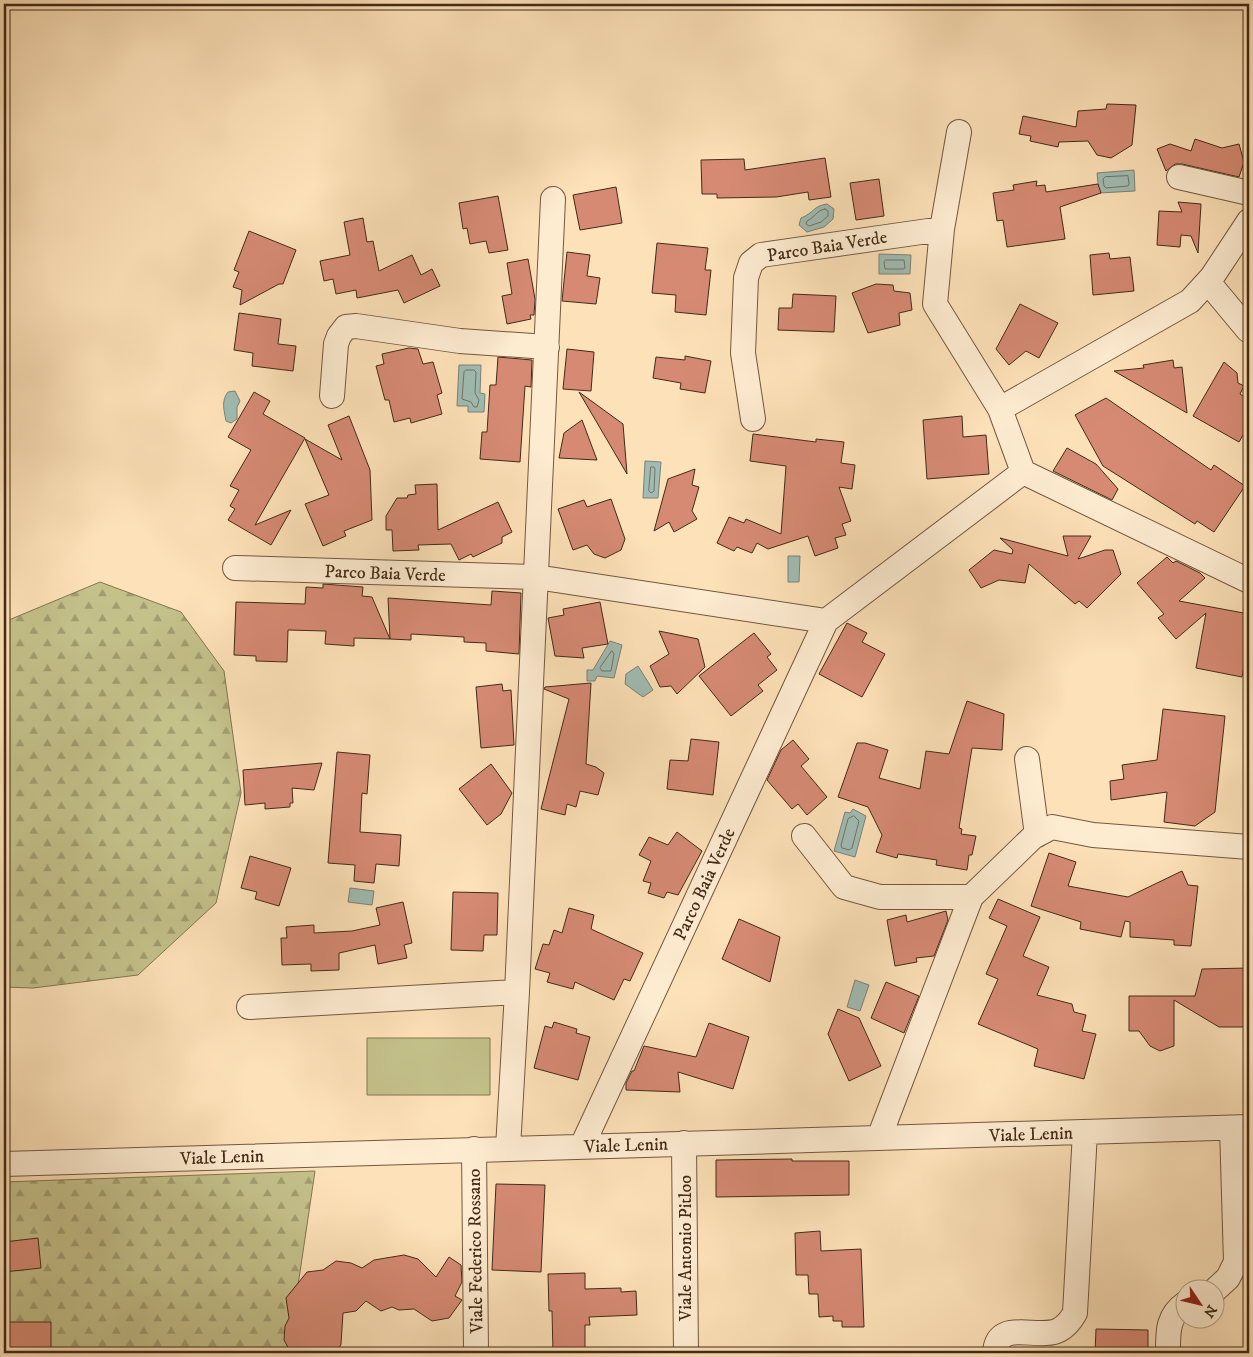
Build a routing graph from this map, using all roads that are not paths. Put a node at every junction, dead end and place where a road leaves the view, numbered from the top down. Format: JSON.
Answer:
{"nodes":[{"id":1,"x":959,"y":132,"type":"dead end"},
{"id":2,"x":1180,"y":177,"type":"dead end"},
{"id":3,"x":1249,"y":193,"type":"edge"},
{"id":4,"x":553,"y":199,"type":"dead end"},
{"id":5,"x":1249,"y":221,"type":"edge"},
{"id":6,"x":942,"y":228,"type":"junction"},
{"id":7,"x":1208,"y":282,"type":"junction"},
{"id":8,"x":1248,"y":330,"type":"dead end"},
{"id":9,"x":547,"y":347,"type":"junction"},
{"id":10,"x":332,"y":396,"type":"dead end"},
{"id":11,"x":1000,"y":409,"type":"junction"},
{"id":12,"x":754,"y":419,"type":"dead end"},
{"id":13,"x":1022,"y":472,"type":"junction"},
{"id":14,"x":235,"y":568,"type":"dead end"},
{"id":15,"x":536,"y":577,"type":"junction"},
{"id":16,"x":1249,"y":580,"type":"edge"},
{"id":17,"x":826,"y":621,"type":"junction"},
{"id":18,"x":1027,"y":759,"type":"dead end"},
{"id":19,"x":1037,"y":835,"type":"junction"},
{"id":20,"x":804,"y":836,"type":"dead end"},
{"id":21,"x":1249,"y":846,"type":"edge"},
{"id":22,"x":971,"y":897,"type":"junction"},
{"id":23,"x":517,"y":992,"type":"junction"},
{"id":24,"x":249,"y":1007,"type":"dead end"},
{"id":25,"x":1241,"y":1127,"type":"edge"},
{"id":26,"x":1084,"y":1132,"type":"junction"},
{"id":27,"x":879,"y":1138,"type":"junction"},
{"id":28,"x":684,"y":1143,"type":"junction"},
{"id":29,"x":582,"y":1146,"type":"junction"},
{"id":30,"x":508,"y":1148,"type":"junction"},
{"id":31,"x":474,"y":1149,"type":"junction"},
{"id":32,"x":4,"y":1164,"type":"edge"},
{"id":33,"x":1226,"y":1280,"type":"edge"},
{"id":34,"x":1176,"y":1310,"type":"edge"},
{"id":35,"x":476,"y":1353,"type":"edge"},
{"id":36,"x":686,"y":1353,"type":"edge"},
{"id":37,"x":995,"y":1353,"type":"edge"},
{"id":38,"x":1168,"y":1353,"type":"edge"}],
"edges":[{"from":1,"to":6,"type":"street"},
{"from":2,"to":3,"type":"street"},
{"from":4,"to":9,"type":"street"},
{"from":5,"to":7,"type":"street"},
{"from":6,"to":11,"type":"street"},
{"from":6,"to":12,"type":"street","name":"Parco Baia Verde"},
{"from":7,"to":8,"type":"street"},
{"from":7,"to":11,"type":"street"},
{"from":9,"to":10,"type":"street"},
{"from":9,"to":15,"type":"street"},
{"from":11,"to":13,"type":"street"},
{"from":13,"to":16,"type":"street"},
{"from":13,"to":17,"type":"street","name":"Parco Baia Verde"},
{"from":14,"to":15,"type":"street","name":"Parco Baia Verde"},
{"from":15,"to":17,"type":"street","name":"Parco Baia Verde"},
{"from":15,"to":23,"type":"street"},
{"from":17,"to":29,"type":"street","name":"Parco Baia Verde"},
{"from":18,"to":19,"type":"street"},
{"from":19,"to":21,"type":"street"},
{"from":19,"to":22,"type":"street"},
{"from":20,"to":22,"type":"street"},
{"from":22,"to":27,"type":"street"},
{"from":23,"to":24,"type":"street"},
{"from":23,"to":30,"type":"street"},
{"from":25,"to":26,"type":"street","name":"Viale Lenin"},
{"from":25,"to":33,"type":"street"},
{"from":26,"to":27,"type":"street","name":"Viale Lenin"},
{"from":26,"to":37,"type":"street"},
{"from":27,"to":28,"type":"street","name":"Viale Lenin"},
{"from":28,"to":29,"type":"street","name":"Viale Lenin"},
{"from":28,"to":36,"type":"street","name":"Viale Antonio Pitloo"},
{"from":29,"to":30,"type":"street","name":"Viale Lenin"},
{"from":30,"to":31,"type":"street","name":"Viale Lenin"},
{"from":31,"to":32,"type":"street","name":"Viale Lenin"},
{"from":31,"to":35,"type":"street","name":"Viale Federico Rossano"},
{"from":34,"to":38,"type":"street"}]}
